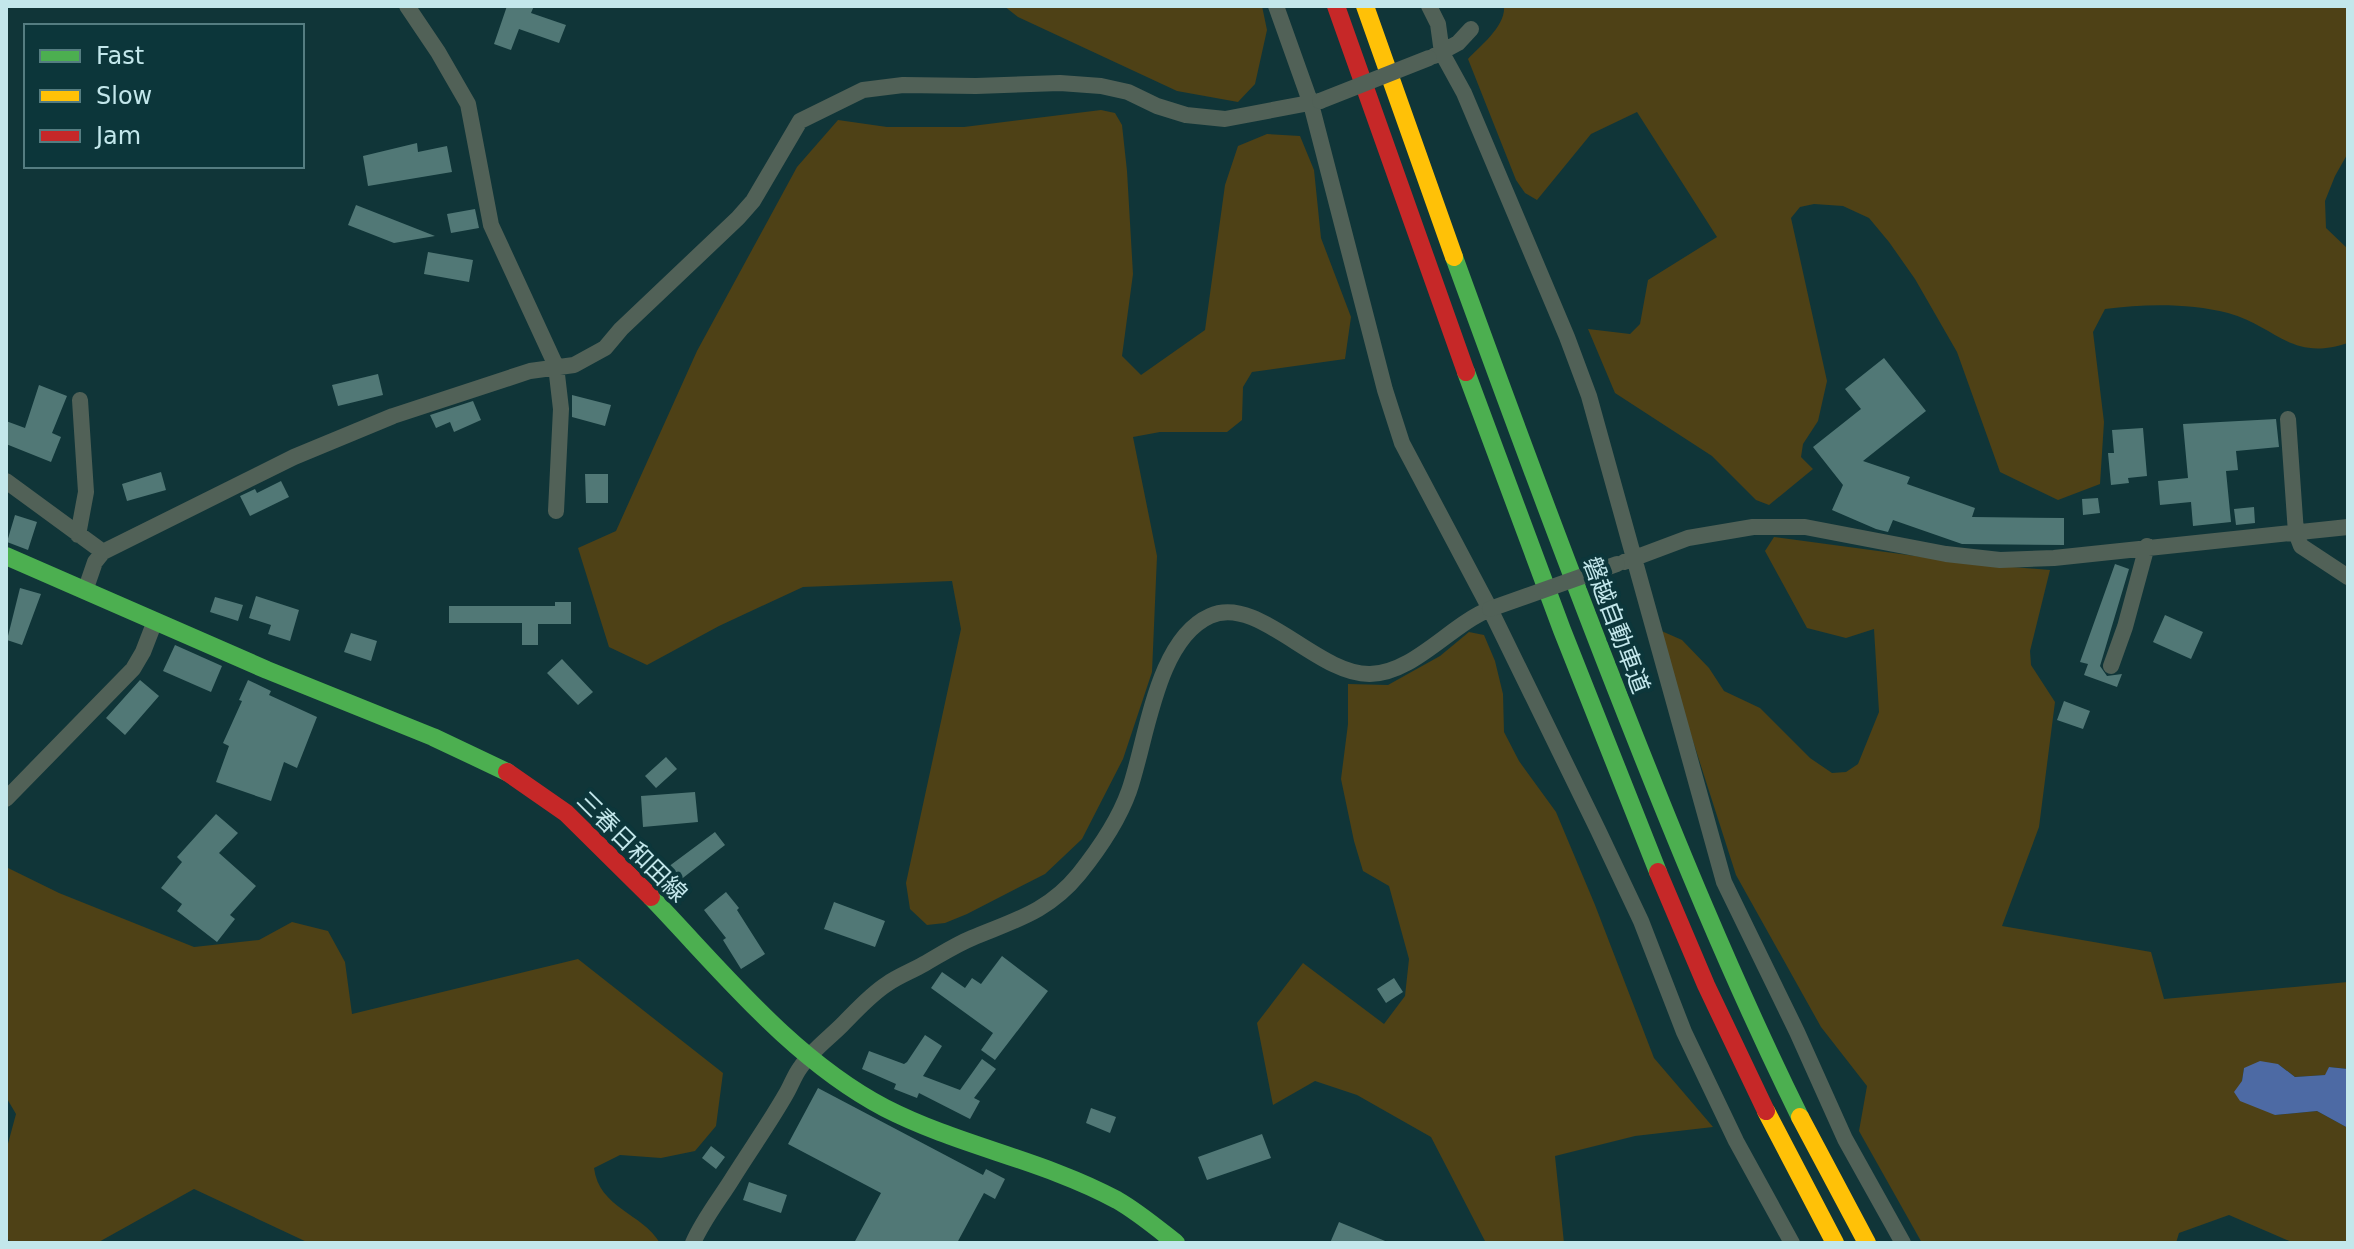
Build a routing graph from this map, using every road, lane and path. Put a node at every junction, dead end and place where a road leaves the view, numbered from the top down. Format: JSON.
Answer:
{"nodes":[{"id":1,"x":407,"y":6,"type":"edge"},
{"id":2,"x":1276,"y":6,"type":"edge"},
{"id":3,"x":1336,"y":6,"type":"edge"},
{"id":4,"x":1365,"y":6,"type":"edge"},
{"id":5,"x":1429,"y":6,"type":"edge"},
{"id":6,"x":1471,"y":29,"type":"dead end"},
{"id":7,"x":1436,"y":56,"type":"junction"},
{"id":8,"x":1315,"y":102,"type":"junction"},
{"id":9,"x":556,"y":366,"type":"junction"},
{"id":10,"x":80,"y":400,"type":"dead end"},
{"id":11,"x":2288,"y":419,"type":"dead end"},
{"id":12,"x":6,"y":481,"type":"edge"},
{"id":13,"x":556,"y":511,"type":"dead end"},
{"id":14,"x":2348,"y":527,"type":"edge"},
{"id":15,"x":2296,"y":533,"type":"junction"},
{"id":16,"x":78,"y":535,"type":"junction"},
{"id":17,"x":2147,"y":546,"type":"junction"},
{"id":18,"x":103,"y":552,"type":"junction"},
{"id":19,"x":6,"y":556,"type":"edge"},
{"id":20,"x":1625,"y":562,"type":"junction"},
{"id":21,"x":2348,"y":577,"type":"edge"},
{"id":22,"x":85,"y":591,"type":"junction"},
{"id":23,"x":1490,"y":609,"type":"junction"},
{"id":24,"x":155,"y":621,"type":"junction"},
{"id":25,"x":2111,"y":666,"type":"dead end"},
{"id":26,"x":6,"y":799,"type":"edge"},
{"id":27,"x":808,"y":1057,"type":"junction"},
{"id":28,"x":693,"y":1243,"type":"edge"},
{"id":29,"x":1176,"y":1243,"type":"edge"},
{"id":30,"x":1792,"y":1243,"type":"edge"},
{"id":31,"x":1835,"y":1243,"type":"edge"},
{"id":32,"x":1867,"y":1243,"type":"edge"},
{"id":33,"x":1903,"y":1243,"type":"edge"}],
"edges":[{"from":1,"to":9,"type":"street"},
{"from":2,"to":8,"type":"street"},
{"from":3,"to":31,"type":"main road"},
{"from":4,"to":32,"type":"main road","name":"磐越自動車道"},
{"from":5,"to":7,"type":"street"},
{"from":6,"to":7,"type":"street"},
{"from":7,"to":8,"type":"street","bridge":true},
{"from":7,"to":20,"type":"street"},
{"from":8,"to":9,"type":"street"},
{"from":8,"to":23,"type":"street"},
{"from":9,"to":13,"type":"street"},
{"from":9,"to":18,"type":"street"},
{"from":10,"to":16,"type":"street"},
{"from":11,"to":15,"type":"street"},
{"from":12,"to":16,"type":"street"},
{"from":14,"to":15,"type":"street"},
{"from":15,"to":17,"type":"street"},
{"from":15,"to":21,"type":"street"},
{"from":16,"to":18,"type":"street"},
{"from":17,"to":20,"type":"street"},
{"from":17,"to":25,"type":"street"},
{"from":18,"to":22,"type":"street"},
{"from":19,"to":22,"type":"main road","name":"三春日和田線"},
{"from":20,"to":23,"type":"street","bridge":true},
{"from":20,"to":33,"type":"street"},
{"from":22,"to":24,"type":"main road","name":"三春日和田線"},
{"from":23,"to":27,"type":"street"},
{"from":23,"to":30,"type":"street"},
{"from":24,"to":26,"type":"street"},
{"from":24,"to":27,"type":"main road","name":"三春日和田線"},
{"from":27,"to":28,"type":"street"},
{"from":27,"to":29,"type":"main road","name":"三春日和田線"}]}
